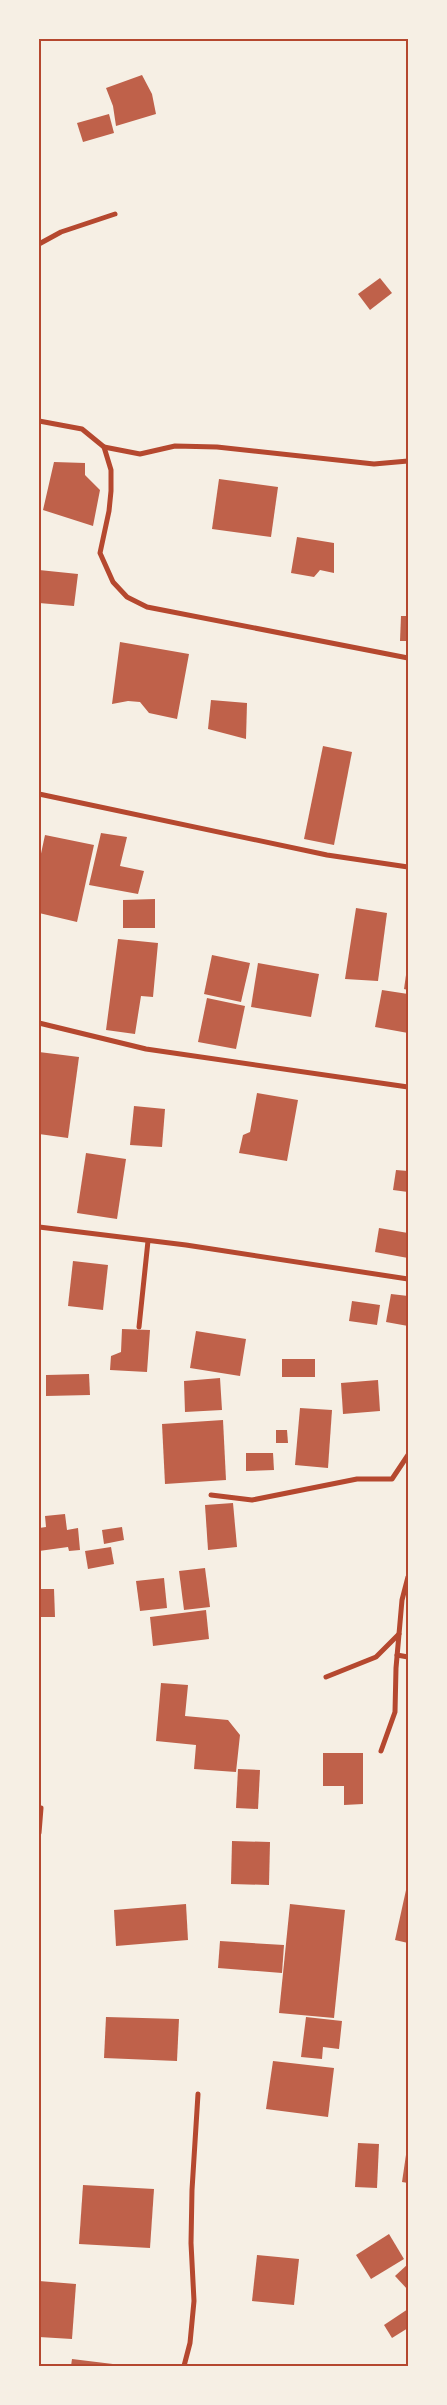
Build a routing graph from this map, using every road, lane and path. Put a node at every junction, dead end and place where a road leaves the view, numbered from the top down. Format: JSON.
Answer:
{"nodes":[{"id":1,"x":116,"y":214,"type":"dead end"},
{"id":2,"x":39,"y":244,"type":"edge"},
{"id":3,"x":39,"y":421,"type":"edge"},
{"id":4,"x":104,"y":447,"type":"junction"},
{"id":5,"x":408,"y":461,"type":"edge"},
{"id":6,"x":408,"y":658,"type":"edge"},
{"id":7,"x":39,"y":794,"type":"edge"},
{"id":8,"x":408,"y":867,"type":"edge"},
{"id":9,"x":39,"y":1023,"type":"edge"},
{"id":10,"x":408,"y":1088,"type":"edge"},
{"id":11,"x":39,"y":1227,"type":"edge"},
{"id":12,"x":148,"y":1241,"type":"junction"},
{"id":13,"x":408,"y":1279,"type":"edge"},
{"id":14,"x":139,"y":1327,"type":"dead end"},
{"id":15,"x":408,"y":1455,"type":"edge"},
{"id":16,"x":211,"y":1495,"type":"dead end"},
{"id":17,"x":408,"y":1577,"type":"edge"},
{"id":18,"x":399,"y":1634,"type":"junction"},
{"id":19,"x":397,"y":1655,"type":"junction"},
{"id":20,"x":408,"y":1657,"type":"edge"},
{"id":21,"x":326,"y":1676,"type":"dead end"},
{"id":22,"x":381,"y":1751,"type":"dead end"},
{"id":23,"x":41,"y":1808,"type":"dead end"},
{"id":24,"x":39,"y":1833,"type":"edge"},
{"id":25,"x":198,"y":2094,"type":"dead end"},
{"id":26,"x":184,"y":2366,"type":"edge"}],
"edges":[{"from":1,"to":2,"type":"street"},
{"from":3,"to":4,"type":"street"},
{"from":4,"to":5,"type":"street"},
{"from":4,"to":6,"type":"street"},
{"from":7,"to":8,"type":"street"},
{"from":9,"to":10,"type":"street"},
{"from":11,"to":12,"type":"street"},
{"from":12,"to":13,"type":"street"},
{"from":12,"to":14,"type":"street"},
{"from":15,"to":16,"type":"street"},
{"from":17,"to":18,"type":"street"},
{"from":18,"to":19,"type":"street"},
{"from":18,"to":21,"type":"street"},
{"from":19,"to":20,"type":"street"},
{"from":19,"to":22,"type":"street"},
{"from":23,"to":24,"type":"street"},
{"from":25,"to":26,"type":"street"}]}
